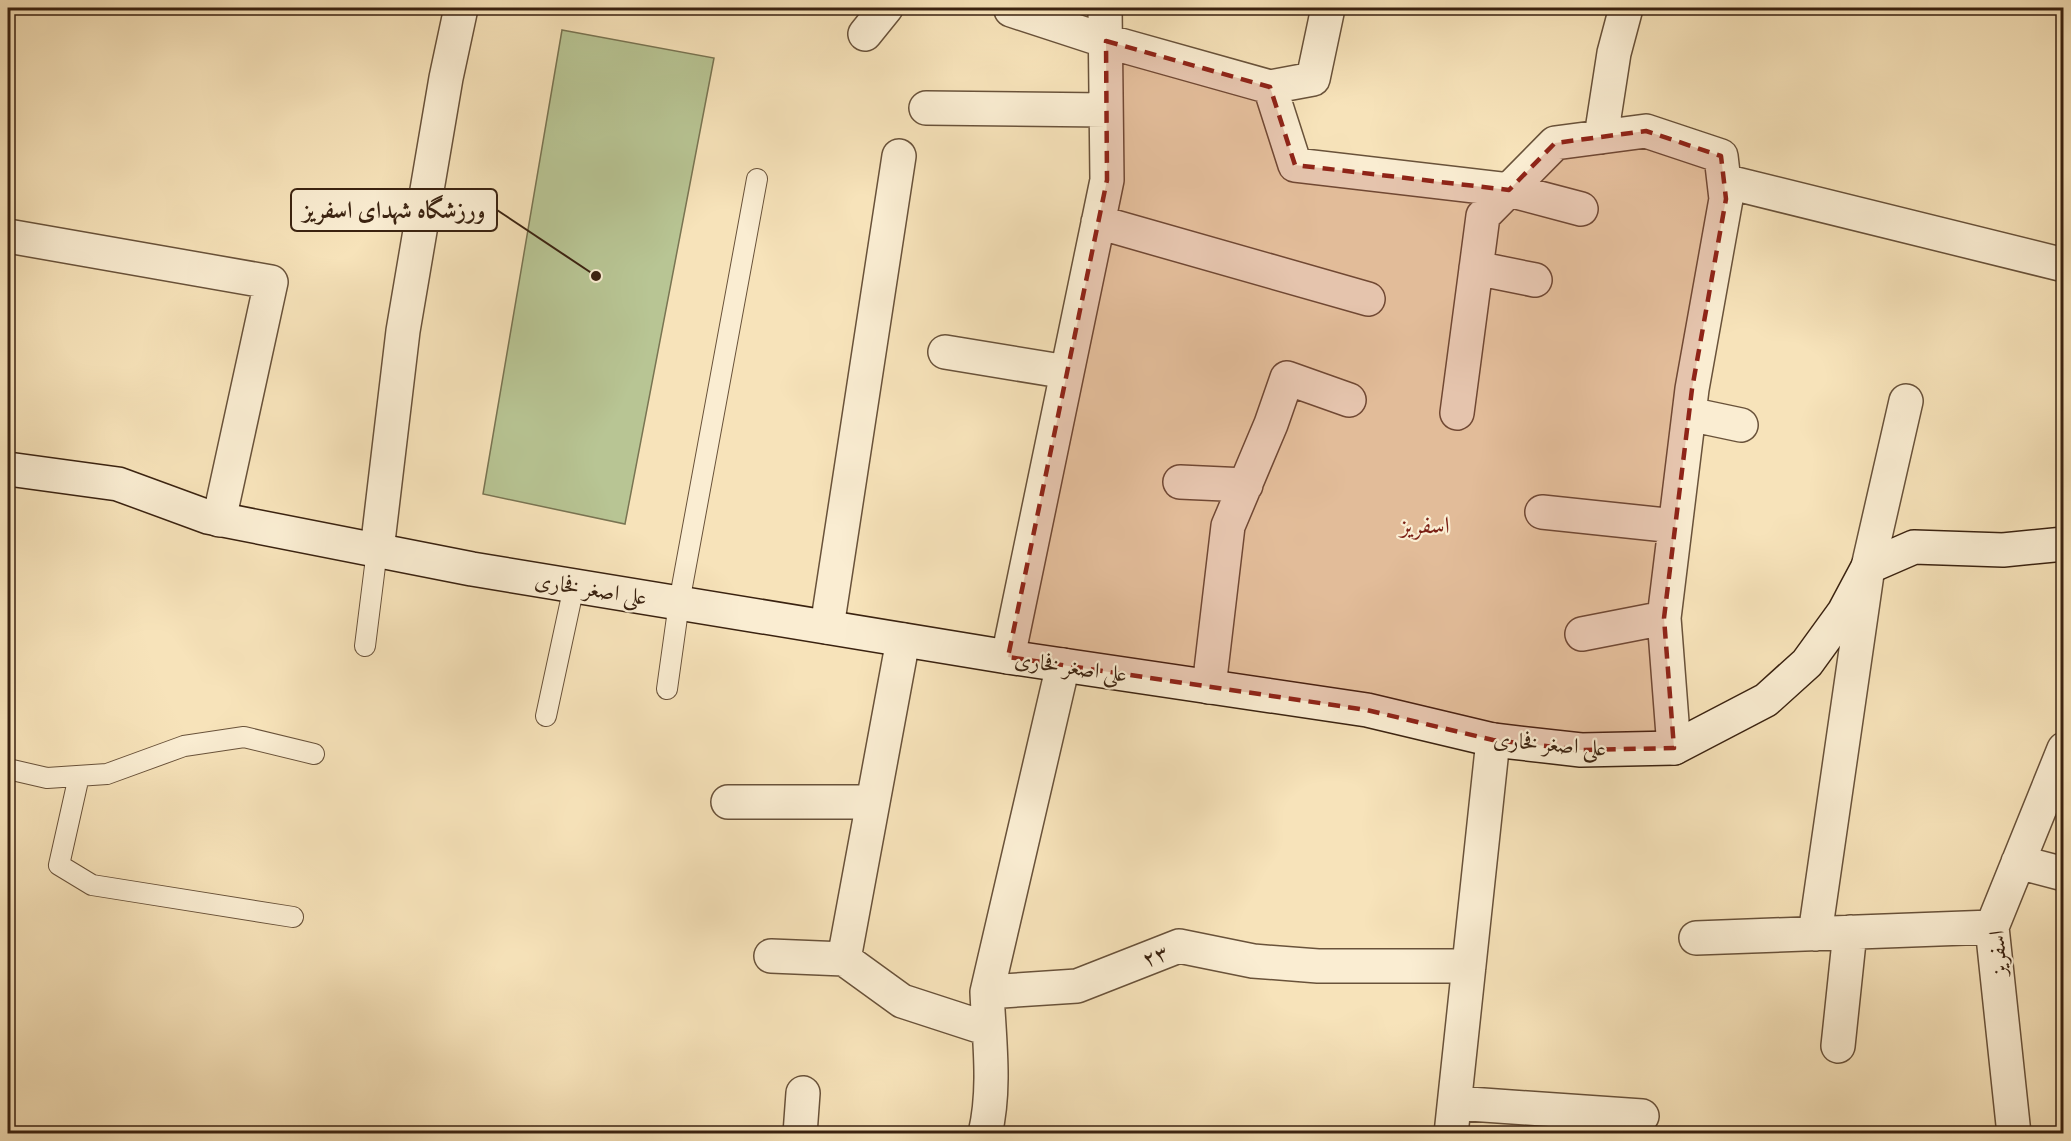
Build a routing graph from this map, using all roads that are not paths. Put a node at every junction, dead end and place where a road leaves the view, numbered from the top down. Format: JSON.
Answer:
{"nodes":[{"id":1,"x":461,"y":8,"type":"edge"},
{"id":2,"x":886,"y":8,"type":"edge"},
{"id":3,"x":1105,"y":8,"type":"edge"},
{"id":4,"x":1328,"y":8,"type":"edge"},
{"id":5,"x":1626,"y":8,"type":"edge"},
{"id":6,"x":1011,"y":10,"type":"dead end"},
{"id":7,"x":865,"y":34,"type":"dead end"},
{"id":8,"x":1106,"y":41,"type":"junction"},
{"id":9,"x":1270,"y":87,"type":"junction"},
{"id":10,"x":926,"y":108,"type":"dead end"},
{"id":11,"x":1106,"y":110,"type":"junction"},
{"id":12,"x":1601,"y":137,"type":"junction"},
{"id":13,"x":899,"y":156,"type":"dead end"},
{"id":14,"x":757,"y":179,"type":"dead end"},
{"id":15,"x":1724,"y":181,"type":"junction"},
{"id":16,"x":1509,"y":190,"type":"junction"},
{"id":17,"x":1581,"y":209,"type":"dead end"},
{"id":18,"x":1098,"y":222,"type":"junction"},
{"id":19,"x":8,"y":236,"type":"edge"},
{"id":20,"x":2064,"y":265,"type":"edge"},
{"id":21,"x":1476,"y":268,"type":"junction"},
{"id":22,"x":1535,"y":280,"type":"dead end"},
{"id":23,"x":1368,"y":299,"type":"dead end"},
{"id":24,"x":945,"y":352,"type":"dead end"},
{"id":25,"x":1066,"y":372,"type":"junction"},
{"id":26,"x":1349,"y":400,"type":"dead end"},
{"id":27,"x":1906,"y":401,"type":"dead end"},
{"id":28,"x":1457,"y":413,"type":"dead end"},
{"id":29,"x":1689,"y":414,"type":"junction"},
{"id":30,"x":1741,"y":425,"type":"dead end"},
{"id":31,"x":8,"y":469,"type":"edge"},
{"id":32,"x":1180,"y":482,"type":"dead end"},
{"id":33,"x":1246,"y":485,"type":"junction"},
{"id":34,"x":1542,"y":512,"type":"dead end"},
{"id":35,"x":219,"y":520,"type":"junction"},
{"id":36,"x":1675,"y":526,"type":"junction"},
{"id":37,"x":2064,"y":544,"type":"edge"},
{"id":38,"x":377,"y":550,"type":"junction"},
{"id":39,"x":1868,"y":567,"type":"junction"},
{"id":40,"x":574,"y":586,"type":"junction"},
{"id":41,"x":679,"y":603,"type":"junction"},
{"id":42,"x":1664,"y":618,"type":"junction"},
{"id":43,"x":827,"y":627,"type":"junction"},
{"id":44,"x":1582,"y":634,"type":"dead end"},
{"id":45,"x":903,"y":640,"type":"junction"},
{"id":46,"x":365,"y":646,"type":"dead end"},
{"id":47,"x":1008,"y":657,"type":"junction"},
{"id":48,"x":1063,"y":665,"type":"junction"},
{"id":49,"x":1209,"y":687,"type":"junction"},
{"id":50,"x":667,"y":689,"type":"dead end"},
{"id":51,"x":546,"y":716,"type":"dead end"},
{"id":52,"x":1493,"y":740,"type":"junction"},
{"id":53,"x":1674,"y":748,"type":"junction"},
{"id":54,"x":2064,"y":749,"type":"edge"},
{"id":55,"x":314,"y":753,"type":"dead end"},
{"id":56,"x":8,"y":770,"type":"edge"},
{"id":57,"x":79,"y":776,"type":"junction"},
{"id":58,"x":728,"y":802,"type":"dead end"},
{"id":59,"x":873,"y":802,"type":"junction"},
{"id":60,"x":2018,"y":862,"type":"junction"},
{"id":61,"x":2064,"y":874,"type":"edge"},
{"id":62,"x":292,"y":917,"type":"dead end"},
{"id":63,"x":1992,"y":927,"type":"junction"},
{"id":64,"x":1850,"y":932,"type":"junction"},
{"id":65,"x":1815,"y":934,"type":"junction"},
{"id":66,"x":1696,"y":938,"type":"dead end"},
{"id":67,"x":771,"y":956,"type":"dead end"},
{"id":68,"x":844,"y":959,"type":"junction"},
{"id":69,"x":1469,"y":966,"type":"junction"},
{"id":70,"x":987,"y":992,"type":"junction"},
{"id":71,"x":988,"y":1029,"type":"junction"},
{"id":72,"x":1838,"y":1046,"type":"dead end"},
{"id":73,"x":803,"y":1093,"type":"dead end"},
{"id":74,"x":1642,"y":1116,"type":"dead end"},
{"id":75,"x":1453,"y":1118,"type":"edge"},
{"id":76,"x":800,"y":1134,"type":"edge"},
{"id":77,"x":985,"y":1134,"type":"edge"},
{"id":78,"x":2014,"y":1134,"type":"edge"}],
"edges":[{"from":1,"to":38,"type":"street"},
{"from":2,"to":7,"type":"street"},
{"from":3,"to":8,"type":"street"},
{"from":4,"to":9,"type":"street"},
{"from":5,"to":12,"type":"street"},
{"from":6,"to":8,"type":"street"},
{"from":8,"to":9,"type":"street"},
{"from":8,"to":11,"type":"street"},
{"from":9,"to":16,"type":"street"},
{"from":10,"to":11,"type":"street"},
{"from":11,"to":18,"type":"street"},
{"from":12,"to":15,"type":"street"},
{"from":12,"to":16,"type":"street"},
{"from":13,"to":43,"type":"street"},
{"from":14,"to":41,"type":"lane"},
{"from":15,"to":20,"type":"street"},
{"from":15,"to":29,"type":"street"},
{"from":16,"to":17,"type":"street"},
{"from":16,"to":21,"type":"street"},
{"from":18,"to":23,"type":"street"},
{"from":18,"to":25,"type":"street"},
{"from":19,"to":35,"type":"street"},
{"from":21,"to":22,"type":"street"},
{"from":21,"to":28,"type":"street"},
{"from":24,"to":25,"type":"street"},
{"from":25,"to":47,"type":"street"},
{"from":26,"to":33,"type":"street"},
{"from":27,"to":39,"type":"street"},
{"from":29,"to":30,"type":"street"},
{"from":29,"to":36,"type":"street"},
{"from":31,"to":35,"type":"street","name":"علی اصغر فخاری"},
{"from":32,"to":33,"type":"street"},
{"from":33,"to":49,"type":"street"},
{"from":34,"to":36,"type":"street"},
{"from":35,"to":38,"type":"street","name":"علی اصغر فخاری"},
{"from":36,"to":42,"type":"street"},
{"from":37,"to":39,"type":"street"},
{"from":38,"to":40,"type":"street","name":"علی اصغر فخاری"},
{"from":38,"to":46,"type":"lane"},
{"from":39,"to":53,"type":"street","name":"علی اصغر فخاری"},
{"from":39,"to":65,"type":"street"},
{"from":40,"to":41,"type":"street","name":"علی اصغر فخاری"},
{"from":40,"to":51,"type":"lane"},
{"from":41,"to":43,"type":"street","name":"علی اصغر فخاری"},
{"from":41,"to":50,"type":"lane"},
{"from":42,"to":44,"type":"street"},
{"from":42,"to":53,"type":"street"},
{"from":43,"to":45,"type":"street","name":"علی اصغر فخاری"},
{"from":45,"to":47,"type":"street","name":"علی اصغر فخاری"},
{"from":45,"to":59,"type":"street"},
{"from":47,"to":48,"type":"street","name":"علی اصغر فخاری"},
{"from":48,"to":49,"type":"street","name":"علی اصغر فخاری"},
{"from":48,"to":70,"type":"street"},
{"from":49,"to":52,"type":"street","name":"علی اصغر فخاری"},
{"from":52,"to":53,"type":"street","name":"علی اصغر فخاری"},
{"from":52,"to":69,"type":"street"},
{"from":54,"to":60,"type":"street","name":"اسفریز"},
{"from":55,"to":57,"type":"lane"},
{"from":56,"to":57,"type":"lane"},
{"from":57,"to":62,"type":"lane"},
{"from":58,"to":59,"type":"street"},
{"from":59,"to":68,"type":"street"},
{"from":60,"to":61,"type":"street"},
{"from":60,"to":63,"type":"street","name":"اسفریز"},
{"from":63,"to":64,"type":"street"},
{"from":63,"to":78,"type":"street","name":"اسفریز"},
{"from":64,"to":65,"type":"street"},
{"from":64,"to":72,"type":"street"},
{"from":65,"to":66,"type":"street"},
{"from":67,"to":68,"type":"street"},
{"from":68,"to":71,"type":"street"},
{"from":69,"to":70,"type":"street","name":"۲۳"},
{"from":69,"to":75,"type":"street"},
{"from":70,"to":71,"type":"street"},
{"from":71,"to":77,"type":"street"},
{"from":73,"to":76,"type":"street"},
{"from":74,"to":75,"type":"street"}]}
